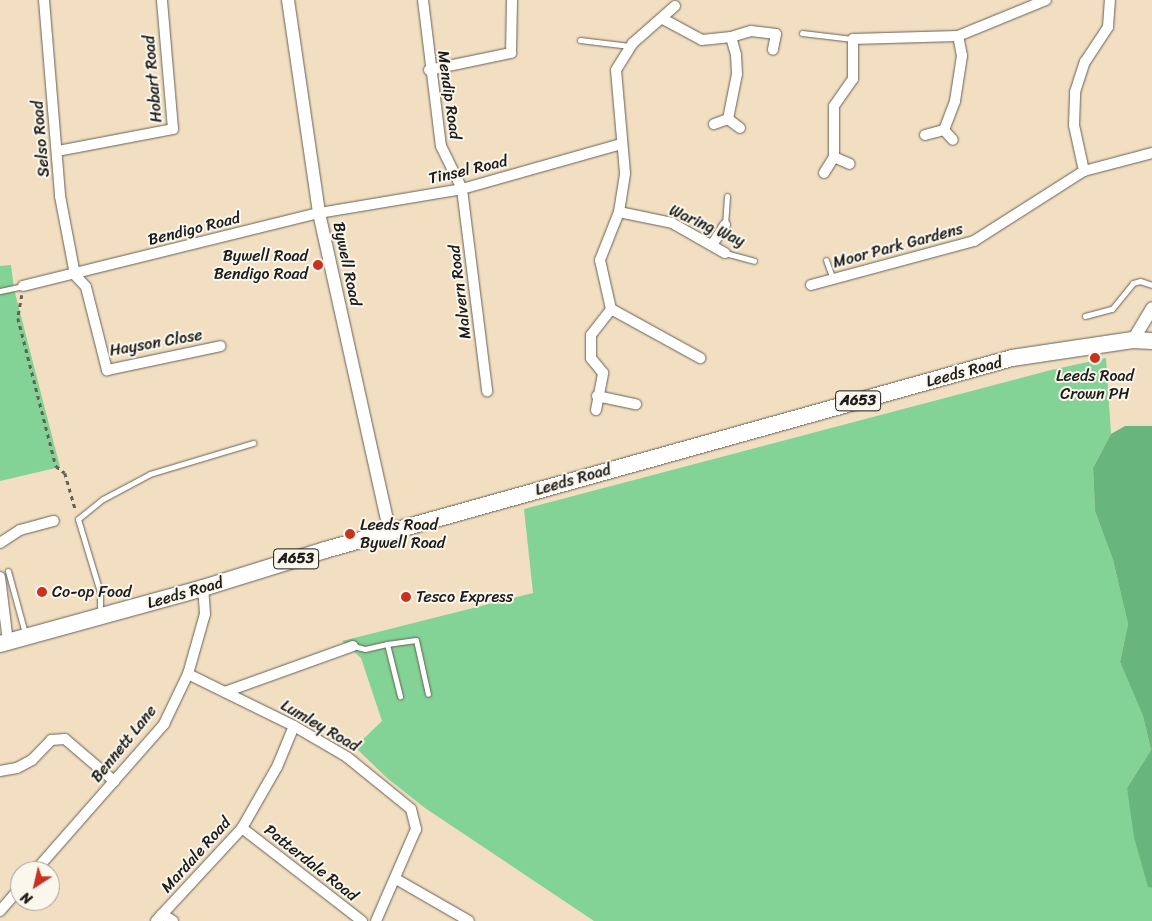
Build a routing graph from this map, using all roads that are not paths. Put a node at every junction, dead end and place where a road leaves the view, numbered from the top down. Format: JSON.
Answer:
{"nodes":[{"id":1,"x":44,"y":0,"type":"edge"},
{"id":2,"x":162,"y":0,"type":"edge"},
{"id":3,"x":288,"y":0,"type":"edge"},
{"id":4,"x":422,"y":0,"type":"edge"},
{"id":5,"x":512,"y":0,"type":"edge"},
{"id":6,"x":1046,"y":0,"type":"edge"},
{"id":7,"x":1110,"y":0,"type":"edge"},
{"id":8,"x":675,"y":6,"type":"dead end"},
{"id":9,"x":663,"y":19,"type":"junction"},
{"id":10,"x":802,"y":33,"type":"dead end"},
{"id":11,"x":958,"y":36,"type":"junction"},
{"id":12,"x":731,"y":37,"type":"junction"},
{"id":13,"x":854,"y":39,"type":"junction"},
{"id":14,"x":580,"y":40,"type":"dead end"},
{"id":15,"x":631,"y":46,"type":"junction"},
{"id":16,"x":773,"y":50,"type":"dead end"},
{"id":17,"x":429,"y":70,"type":"junction"},
{"id":18,"x":728,"y":119,"type":"junction"},
{"id":19,"x":714,"y":124,"type":"dead end"},
{"id":20,"x":740,"y":128,"type":"dead end"},
{"id":21,"x":944,"y":130,"type":"junction"},
{"id":22,"x":925,"y":135,"type":"dead end"},
{"id":23,"x":953,"y":140,"type":"dead end"},
{"id":24,"x":621,"y":144,"type":"junction"},
{"id":25,"x":58,"y":151,"type":"junction"},
{"id":26,"x":1152,"y":153,"type":"edge"},
{"id":27,"x":834,"y":157,"type":"junction"},
{"id":28,"x":850,"y":164,"type":"dead end"},
{"id":29,"x":1084,"y":171,"type":"junction"},
{"id":30,"x":824,"y":172,"type":"dead end"},
{"id":31,"x":462,"y":189,"type":"junction"},
{"id":32,"x":727,"y":196,"type":"dead end"},
{"id":33,"x":619,"y":212,"type":"junction"},
{"id":34,"x":319,"y":213,"type":"junction"},
{"id":35,"x":725,"y":225,"type":"joint"},
{"id":36,"x":712,"y":245,"type":"junction"},
{"id":37,"x":725,"y":253,"type":"joint"},
{"id":38,"x":826,"y":260,"type":"dead end"},
{"id":39,"x":754,"y":261,"type":"dead end"},
{"id":40,"x":75,"y":275,"type":"junction"},
{"id":41,"x":833,"y":279,"type":"junction"},
{"id":42,"x":811,"y":285,"type":"dead end"},
{"id":43,"x":1152,"y":285,"type":"edge"},
{"id":44,"x":23,"y":286,"type":"joint"},
{"id":45,"x":0,"y":291,"type":"edge"},
{"id":46,"x":1152,"y":308,"type":"edge"},
{"id":47,"x":611,"y":309,"type":"junction"},
{"id":48,"x":1085,"y":316,"type":"dead end"},
{"id":49,"x":1132,"y":340,"type":"junction"},
{"id":50,"x":1152,"y":341,"type":"edge"},
{"id":51,"x":221,"y":346,"type":"dead end"},
{"id":52,"x":700,"y":358,"type":"dead end"},
{"id":53,"x":487,"y":391,"type":"dead end"},
{"id":54,"x":597,"y":396,"type":"junction"},
{"id":55,"x":636,"y":404,"type":"dead end"},
{"id":56,"x":596,"y":410,"type":"dead end"},
{"id":57,"x":253,"y":444,"type":"dead end"},
{"id":58,"x":54,"y":521,"type":"dead end"},
{"id":59,"x":390,"y":532,"type":"junction"},
{"id":60,"x":0,"y":543,"type":"edge"},
{"id":61,"x":4,"y":574,"type":"edge"},
{"id":62,"x":202,"y":588,"type":"junction"},
{"id":63,"x":100,"y":617,"type":"junction"},
{"id":64,"x":26,"y":636,"type":"junction"},
{"id":65,"x":4,"y":643,"type":"edge"},
{"id":66,"x":387,"y":644,"type":"junction"},
{"id":67,"x":353,"y":646,"type":"joint"},
{"id":68,"x":188,"y":674,"type":"junction"},
{"id":69,"x":225,"y":692,"type":"junction"},
{"id":70,"x":428,"y":694,"type":"dead end"},
{"id":71,"x":400,"y":696,"type":"dead end"},
{"id":72,"x":294,"y":726,"type":"junction"},
{"id":73,"x":0,"y":771,"type":"edge"},
{"id":74,"x":114,"y":781,"type":"junction"},
{"id":75,"x":242,"y":828,"type":"junction"},
{"id":76,"x":44,"y":861,"type":"edge"},
{"id":77,"x":396,"y":878,"type":"junction"},
{"id":78,"x":10,"y":900,"type":"edge"},
{"id":79,"x":0,"y":911,"type":"edge"},
{"id":80,"x":159,"y":918,"type":"edge"},
{"id":81,"x":173,"y":921,"type":"edge"},
{"id":82,"x":362,"y":921,"type":"edge"},
{"id":83,"x":376,"y":921,"type":"edge"},
{"id":84,"x":469,"y":921,"type":"edge"}],
"edges":[{"from":1,"to":25,"type":"street","name":"Selso Road"},
{"from":2,"to":25,"type":"street","name":"Hobart Road"},
{"from":3,"to":34,"type":"street","name":"Bywell Road"},
{"from":4,"to":17,"type":"street","name":"Mendip Road"},
{"from":5,"to":17,"type":"street"},
{"from":6,"to":11,"type":"street"},
{"from":7,"to":29,"type":"street"},
{"from":8,"to":9,"type":"street"},
{"from":9,"to":12,"type":"street"},
{"from":9,"to":15,"type":"street"},
{"from":10,"to":13,"type":"lane"},
{"from":11,"to":13,"type":"street"},
{"from":11,"to":21,"type":"street"},
{"from":12,"to":16,"type":"street"},
{"from":12,"to":18,"type":"street"},
{"from":13,"to":27,"type":"street"},
{"from":14,"to":15,"type":"lane"},
{"from":15,"to":24,"type":"street"},
{"from":17,"to":31,"type":"street","name":"Mendip Road"},
{"from":18,"to":19,"type":"street"},
{"from":18,"to":20,"type":"street"},
{"from":21,"to":22,"type":"street"},
{"from":21,"to":23,"type":"street"},
{"from":24,"to":31,"type":"street","name":"Tinsel Road"},
{"from":24,"to":33,"type":"street"},
{"from":25,"to":40,"type":"street","name":"Selso Road"},
{"from":26,"to":29,"type":"street","name":"Moor Park Gardens"},
{"from":27,"to":28,"type":"street"},
{"from":27,"to":30,"type":"street"},
{"from":29,"to":41,"type":"street","name":"Moor Park Gardens"},
{"from":31,"to":34,"type":"street","name":"Tinsel Road"},
{"from":31,"to":53,"type":"street","name":"Malvern Road"},
{"from":32,"to":35,"type":"lane"},
{"from":33,"to":36,"type":"street","name":"Waring Way"},
{"from":33,"to":47,"type":"street"},
{"from":34,"to":40,"type":"street","name":"Bendigo Road"},
{"from":34,"to":59,"type":"street","name":"Bywell Road"},
{"from":35,"to":36,"type":"street"},
{"from":36,"to":37,"type":"street","name":"Waring Way"},
{"from":37,"to":39,"type":"lane","name":"Waring Way"},
{"from":38,"to":41,"type":"lane"},
{"from":40,"to":44,"type":"street","name":"Bendigo Road"},
{"from":40,"to":51,"type":"street","name":"Hayson Close"},
{"from":41,"to":42,"type":"street","name":"Moor Park Gardens"},
{"from":43,"to":48,"type":"lane"},
{"from":44,"to":45,"type":"lane"},
{"from":46,"to":49,"type":"street"},
{"from":47,"to":52,"type":"street"},
{"from":47,"to":54,"type":"street"},
{"from":49,"to":50,"type":"main road","name":"Leeds Road","number":"A653"},
{"from":49,"to":59,"type":"main road","name":"Leeds Road","number":"A653"},
{"from":54,"to":55,"type":"street"},
{"from":54,"to":56,"type":"street"},
{"from":57,"to":63,"type":"lane"},
{"from":58,"to":60,"type":"street"},
{"from":59,"to":62,"type":"main road","name":"Leeds Road","number":"A653"},
{"from":61,"to":64,"type":"lane"},
{"from":61,"to":65,"type":"street"},
{"from":62,"to":63,"type":"main road","name":"Leeds Road","number":"A653"},
{"from":62,"to":68,"type":"street","name":"Bennett Lane"},
{"from":63,"to":64,"type":"main road","name":"Leeds Road","number":"A653"},
{"from":64,"to":65,"type":"main road","name":"Leeds Road","number":"A653"},
{"from":66,"to":67,"type":"lane"},
{"from":66,"to":70,"type":"lane"},
{"from":66,"to":71,"type":"lane"},
{"from":67,"to":69,"type":"street"},
{"from":68,"to":69,"type":"street","name":"Lumley Road"},
{"from":68,"to":74,"type":"street","name":"Bennett Lane"},
{"from":69,"to":72,"type":"street","name":"Lumley Road"},
{"from":72,"to":75,"type":"street","name":"Mardale Road"},
{"from":72,"to":77,"type":"street","name":"Lumley Road"},
{"from":73,"to":74,"type":"street"},
{"from":74,"to":76,"type":"street","name":"Bennett Lane"},
{"from":75,"to":80,"type":"street","name":"Mardale Road"},
{"from":75,"to":82,"type":"street","name":"Patterdale Road"},
{"from":77,"to":83,"type":"street"},
{"from":77,"to":84,"type":"street"},
{"from":78,"to":79,"type":"street"},
{"from":80,"to":81,"type":"street"}]}
